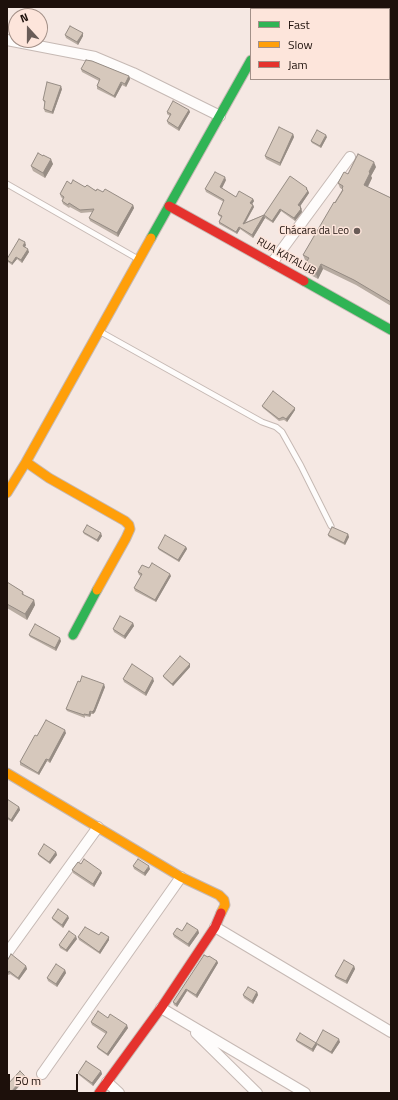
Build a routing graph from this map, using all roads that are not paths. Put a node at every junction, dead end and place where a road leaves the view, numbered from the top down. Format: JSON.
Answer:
{"nodes":[{"id":1,"x":7,"y":40,"type":"edge"},
{"id":2,"x":250,"y":62,"type":"edge"},
{"id":3,"x":220,"y":116,"type":"junction"},
{"id":4,"x":350,"y":157,"type":"dead end"},
{"id":5,"x":7,"y":184,"type":"edge"},
{"id":6,"x":169,"y":206,"type":"junction"},
{"id":7,"x":139,"y":260,"type":"junction"},
{"id":8,"x":272,"y":263,"type":"junction"},
{"id":9,"x":391,"y":330,"type":"edge"},
{"id":10,"x":99,"y":331,"type":"junction"},
{"id":11,"x":26,"y":462,"type":"junction"},
{"id":12,"x":11,"y":476,"type":"edge"},
{"id":13,"x":7,"y":493,"type":"edge"},
{"id":14,"x":331,"y":526,"type":"edge"},
{"id":15,"x":73,"y":635,"type":"dead end"},
{"id":16,"x":7,"y":773,"type":"edge"},
{"id":17,"x":98,"y":827,"type":"junction"},
{"id":18,"x":181,"y":877,"type":"junction"},
{"id":19,"x":215,"y":927,"type":"junction"},
{"id":20,"x":7,"y":953,"type":"edge"},
{"id":21,"x":160,"y":1008,"type":"junction"},
{"id":22,"x":185,"y":1022,"type":"junction"},
{"id":23,"x":391,"y":1032,"type":"edge"},
{"id":24,"x":42,"y":1074,"type":"dead end"},
{"id":25,"x":107,"y":1082,"type":"junction"},
{"id":26,"x":99,"y":1093,"type":"edge"},
{"id":27,"x":119,"y":1093,"type":"edge"},
{"id":28,"x":257,"y":1093,"type":"edge"},
{"id":29,"x":305,"y":1093,"type":"edge"}],
"edges":[{"from":1,"to":3,"type":"street"},
{"from":2,"to":3,"type":"street"},
{"from":3,"to":6,"type":"street"},
{"from":4,"to":8,"type":"street"},
{"from":5,"to":7,"type":"lane"},
{"from":6,"to":7,"type":"street"},
{"from":6,"to":8,"type":"street","name":"RUA KATALUB"},
{"from":7,"to":10,"type":"street"},
{"from":8,"to":9,"type":"street","name":"RUA KATALUB"},
{"from":10,"to":11,"type":"street"},
{"from":10,"to":14,"type":"lane"},
{"from":11,"to":12,"type":"street"},
{"from":11,"to":15,"type":"street"},
{"from":12,"to":13,"type":"street"},
{"from":16,"to":17,"type":"street"},
{"from":17,"to":18,"type":"street"},
{"from":17,"to":20,"type":"street"},
{"from":18,"to":19,"type":"street"},
{"from":18,"to":24,"type":"street"},
{"from":19,"to":21,"type":"street"},
{"from":19,"to":23,"type":"street"},
{"from":21,"to":22,"type":"street"},
{"from":21,"to":25,"type":"street"},
{"from":22,"to":28,"type":"street"},
{"from":22,"to":29,"type":"street"},
{"from":25,"to":26,"type":"street"},
{"from":25,"to":27,"type":"street"}]}
